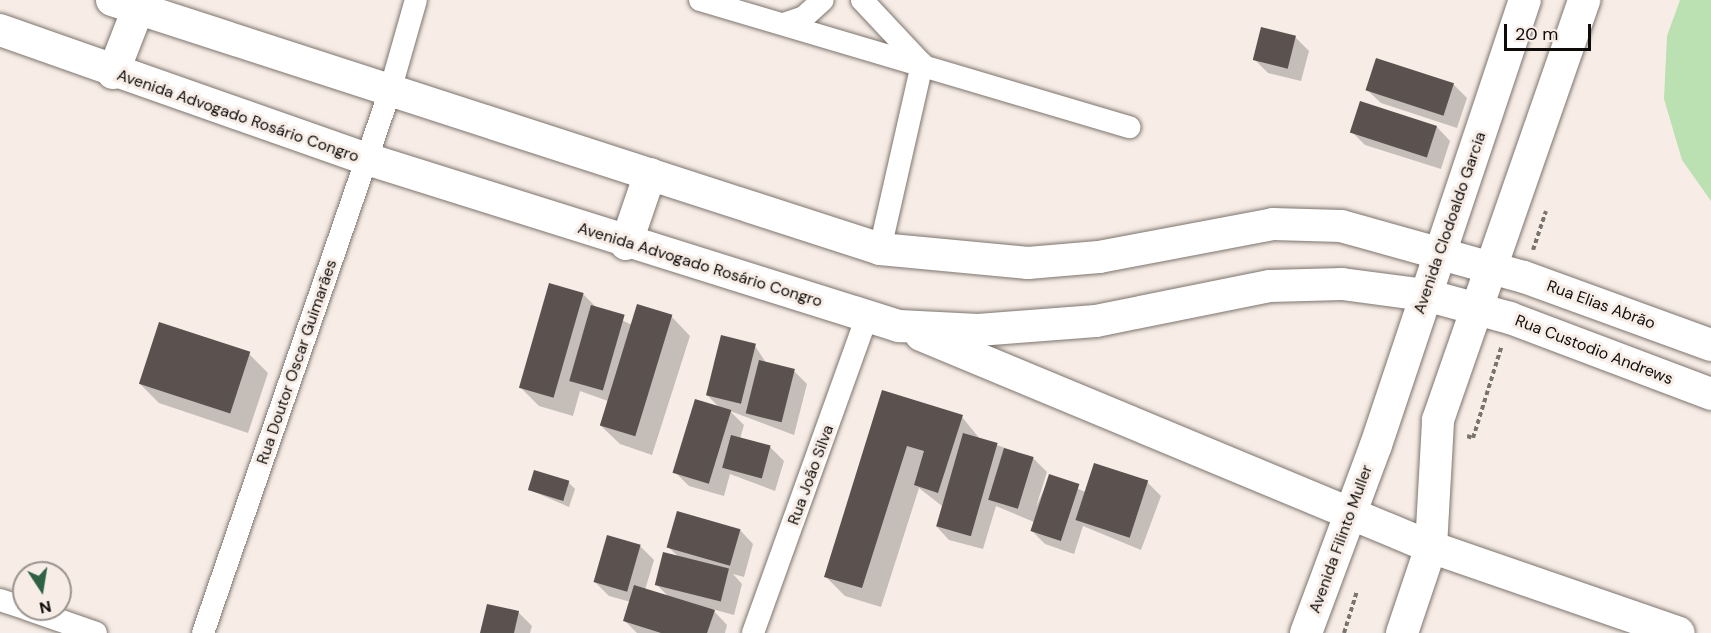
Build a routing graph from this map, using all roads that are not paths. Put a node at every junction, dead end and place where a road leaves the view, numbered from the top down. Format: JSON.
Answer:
{"nodes":[{"id":1,"x":416,"y":0,"type":"edge"},
{"id":2,"x":823,"y":0,"type":"edge"},
{"id":3,"x":862,"y":0,"type":"edge"},
{"id":4,"x":1526,"y":0,"type":"edge"},
{"id":5,"x":1584,"y":0,"type":"edge"},
{"id":6,"x":706,"y":1,"type":"edge"},
{"id":7,"x":125,"y":5,"type":"edge"},
{"id":8,"x":784,"y":24,"type":"junction"},
{"id":9,"x":0,"y":30,"type":"edge"},
{"id":10,"x":922,"y":64,"type":"junction"},
{"id":11,"x":113,"y":73,"type":"junction"},
{"id":12,"x":390,"y":91,"type":"junction"},
{"id":13,"x":1130,"y":127,"type":"dead end"},
{"id":14,"x":367,"y":159,"type":"junction"},
{"id":15,"x":650,"y":174,"type":"junction"},
{"id":16,"x":626,"y":244,"type":"junction"},
{"id":17,"x":880,"y":249,"type":"junction"},
{"id":18,"x":1440,"y":252,"type":"junction"},
{"id":19,"x":1491,"y":267,"type":"junction"},
{"id":20,"x":1426,"y":295,"type":"junction"},
{"id":21,"x":1476,"y":308,"type":"junction"},
{"id":22,"x":867,"y":316,"type":"junction"},
{"id":23,"x":899,"y":326,"type":"junction"},
{"id":24,"x":1711,"y":345,"type":"edge"},
{"id":25,"x":1711,"y":394,"type":"edge"},
{"id":26,"x":1376,"y":446,"type":"joint"},
{"id":27,"x":1349,"y":513,"type":"junction"},
{"id":28,"x":1431,"y":547,"type":"junction"},
{"id":29,"x":60,"y":621,"type":"edge"},
{"id":30,"x":96,"y":633,"type":"edge"},
{"id":31,"x":203,"y":633,"type":"edge"},
{"id":32,"x":753,"y":633,"type":"edge"},
{"id":33,"x":1306,"y":633,"type":"edge"},
{"id":34,"x":1402,"y":633,"type":"edge"},
{"id":35,"x":1679,"y":633,"type":"edge"}],
"edges":[{"from":1,"to":12,"type":"street","name":"Rua Doutor Oscar Guimarães"},
{"from":2,"to":8,"type":"street"},
{"from":3,"to":10,"type":"street"},
{"from":4,"to":18,"type":"main road","name":"Avenida Clodoaldo Garcia"},
{"from":5,"to":19,"type":"main road"},
{"from":6,"to":8,"type":"street"},
{"from":7,"to":11,"type":"main road"},
{"from":7,"to":12,"type":"main road"},
{"from":8,"to":10,"type":"street"},
{"from":9,"to":11,"type":"main road","name":"Avenida Advogado Rosário Congro"},
{"from":10,"to":13,"type":"street"},
{"from":10,"to":17,"type":"street"},
{"from":11,"to":14,"type":"main road","name":"Avenida Advogado Rosário Congro"},
{"from":12,"to":14,"type":"street","name":"Rua Doutor Oscar Guimarães"},
{"from":12,"to":15,"type":"main road"},
{"from":14,"to":16,"type":"main road","name":"Avenida Advogado Rosário Congro"},
{"from":14,"to":31,"type":"street","name":"Rua Doutor Oscar Guimarães"},
{"from":15,"to":16,"type":"main road"},
{"from":15,"to":17,"type":"main road"},
{"from":16,"to":22,"type":"main road","name":"Avenida Advogado Rosário Congro"},
{"from":17,"to":18,"type":"main road"},
{"from":18,"to":19,"type":"main road","name":"Rua Elias Abrão"},
{"from":18,"to":20,"type":"main road","name":"Avenida Clodoaldo Garcia"},
{"from":19,"to":21,"type":"main road"},
{"from":19,"to":24,"type":"main road","name":"Rua Elias Abrão"},
{"from":20,"to":21,"type":"main road","name":"Rua Custodio Andrews"},
{"from":20,"to":23,"type":"main road","name":"Avenida Advogado Rosário Congro"},
{"from":20,"to":26,"type":"main road","name":"Avenida Clodoaldo Garcia"},
{"from":21,"to":25,"type":"main road","name":"Rua Custodio Andrews"},
{"from":21,"to":28,"type":"main road"},
{"from":22,"to":23,"type":"main road","name":"Avenida Advogado Rosário Congro"},
{"from":22,"to":32,"type":"street","name":"Rua João Silva"},
{"from":23,"to":27,"type":"main road"},
{"from":26,"to":27,"type":"main road","name":"Avenida Filinto Muller"},
{"from":27,"to":28,"type":"main road"},
{"from":27,"to":33,"type":"main road","name":"Avenida Filinto Muller"},
{"from":28,"to":34,"type":"main road"},
{"from":28,"to":35,"type":"main road"},
{"from":29,"to":30,"type":"street"}]}
